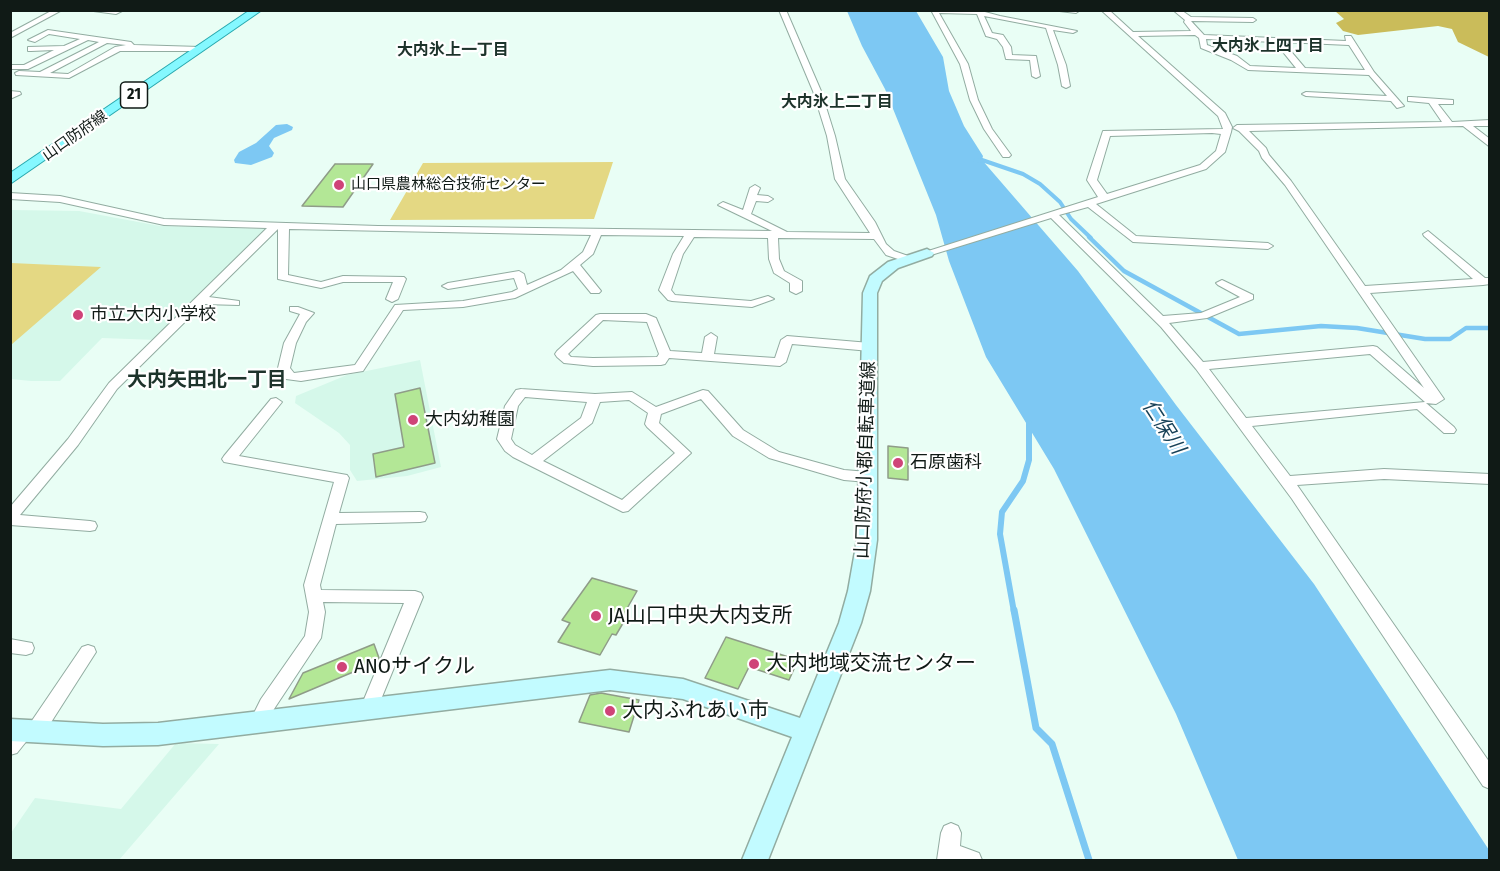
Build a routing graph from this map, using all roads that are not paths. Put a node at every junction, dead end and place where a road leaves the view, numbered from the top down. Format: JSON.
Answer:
{"nodes":[{"id":1,"x":59,"y":10,"type":"edge"},
{"id":2,"x":89,"y":10,"type":"edge"},
{"id":3,"x":121,"y":10,"type":"edge"},
{"id":4,"x":257,"y":10,"type":"edge"},
{"id":5,"x":782,"y":10,"type":"edge"},
{"id":6,"x":970,"y":10,"type":"edge"},
{"id":7,"x":1054,"y":10,"type":"edge"},
{"id":8,"x":1104,"y":10,"type":"edge"},
{"id":9,"x":1176,"y":10,"type":"edge"},
{"id":10,"x":934,"y":11,"type":"edge"},
{"id":11,"x":1076,"y":11,"type":"edge"},
{"id":12,"x":981,"y":12,"type":"edge"},
{"id":13,"x":1189,"y":19,"type":"junction"},
{"id":14,"x":1253,"y":20,"type":"dead end"},
{"id":15,"x":1044,"y":24,"type":"junction"},
{"id":16,"x":10,"y":27,"type":"edge"},
{"id":17,"x":23,"y":27,"type":"junction"},
{"id":18,"x":1073,"y":31,"type":"dead end"},
{"id":19,"x":1131,"y":34,"type":"junction"},
{"id":20,"x":1199,"y":35,"type":"junction"},
{"id":21,"x":10,"y":36,"type":"edge"},
{"id":22,"x":85,"y":39,"type":"junction"},
{"id":23,"x":1277,"y":39,"type":"junction"},
{"id":24,"x":32,"y":40,"type":"dead end"},
{"id":25,"x":104,"y":42,"type":"junction"},
{"id":26,"x":129,"y":47,"type":"junction"},
{"id":27,"x":65,"y":48,"type":"junction"},
{"id":28,"x":31,"y":49,"type":"dead end"},
{"id":29,"x":200,"y":49,"type":"junction"},
{"id":30,"x":10,"y":67,"type":"edge"},
{"id":31,"x":1303,"y":71,"type":"junction"},
{"id":32,"x":19,"y":72,"type":"dead end"},
{"id":33,"x":1371,"y":73,"type":"junction"},
{"id":34,"x":41,"y":74,"type":"junction"},
{"id":35,"x":69,"y":76,"type":"junction"},
{"id":36,"x":1036,"y":76,"type":"dead end"},
{"id":37,"x":89,"y":78,"type":"dead end"},
{"id":38,"x":1066,"y":86,"type":"dead end"},
{"id":39,"x":1306,"y":94,"type":"dead end"},
{"id":40,"x":1411,"y":99,"type":"dead end"},
{"id":41,"x":1432,"y":101,"type":"junction"},
{"id":42,"x":1450,"y":102,"type":"dead end"},
{"id":43,"x":1464,"y":123,"type":"junction"},
{"id":44,"x":1490,"y":123,"type":"edge"},
{"id":45,"x":1450,"y":124,"type":"junction"},
{"id":46,"x":1241,"y":128,"type":"junction"},
{"id":47,"x":1228,"y":130,"type":"junction"},
{"id":48,"x":1490,"y":144,"type":"edge"},
{"id":49,"x":1006,"y":155,"type":"dead end"},
{"id":50,"x":10,"y":180,"type":"edge"},
{"id":51,"x":10,"y":196,"type":"edge"},
{"id":52,"x":1106,"y":198,"type":"junction"},
{"id":53,"x":768,"y":199,"type":"dead end"},
{"id":54,"x":1089,"y":203,"type":"junction"},
{"id":55,"x":723,"y":205,"type":"dead end"},
{"id":56,"x":746,"y":215,"type":"junction"},
{"id":57,"x":1047,"y":216,"type":"junction"},
{"id":58,"x":280,"y":225,"type":"junction"},
{"id":59,"x":597,"y":232,"type":"junction"},
{"id":60,"x":691,"y":233,"type":"junction"},
{"id":61,"x":1428,"y":234,"type":"dead end"},
{"id":62,"x":778,"y":235,"type":"junction"},
{"id":63,"x":877,"y":236,"type":"junction"},
{"id":64,"x":1268,"y":246,"type":"dead end"},
{"id":65,"x":922,"y":255,"type":"junction"},
{"id":66,"x":574,"y":265,"type":"junction"},
{"id":67,"x":1486,"y":282,"type":"edge"},
{"id":68,"x":1222,"y":283,"type":"dead end"},
{"id":69,"x":448,"y":286,"type":"dead end"},
{"id":70,"x":1362,"y":290,"type":"junction"},
{"id":71,"x":525,"y":291,"type":"junction"},
{"id":72,"x":596,"y":291,"type":"dead end"},
{"id":73,"x":796,"y":291,"type":"dead end"},
{"id":74,"x":392,"y":299,"type":"dead end"},
{"id":75,"x":768,"y":299,"type":"dead end"},
{"id":76,"x":202,"y":300,"type":"junction"},
{"id":77,"x":235,"y":303,"type":"dead end"},
{"id":78,"x":294,"y":309,"type":"dead end"},
{"id":79,"x":308,"y":313,"type":"junction"},
{"id":80,"x":322,"y":315,"type":"dead end"},
{"id":81,"x":1160,"y":320,"type":"junction"},
{"id":82,"x":711,"y":337,"type":"dead end"},
{"id":83,"x":870,"y":347,"type":"junction"},
{"id":84,"x":665,"y":354,"type":"junction"},
{"id":85,"x":708,"y":356,"type":"junction"},
{"id":86,"x":1200,"y":366,"type":"junction"},
{"id":87,"x":595,"y":398,"type":"junction"},
{"id":88,"x":276,"y":402,"type":"dead end"},
{"id":89,"x":655,"y":412,"type":"junction"},
{"id":90,"x":1241,"y":423,"type":"junction"},
{"id":91,"x":1449,"y":430,"type":"dead end"},
{"id":92,"x":533,"y":461,"type":"junction"},
{"id":93,"x":868,"y":477,"type":"junction"},
{"id":94,"x":1490,"y":478,"type":"edge"},
{"id":95,"x":1286,"y":481,"type":"junction"},
{"id":96,"x":420,"y":517,"type":"dead end"},
{"id":97,"x":10,"y":519,"type":"edge"},
{"id":98,"x":331,"y":519,"type":"junction"},
{"id":99,"x":90,"y":526,"type":"dead end"},
{"id":100,"x":314,"y":596,"type":"junction"},
{"id":101,"x":88,"y":652,"type":"dead end"},
{"id":102,"x":369,"y":709,"type":"junction"},
{"id":103,"x":258,"y":723,"type":"junction"},
{"id":104,"x":807,"y":730,"type":"junction"},
{"id":105,"x":20,"y":735,"type":"edge"},
{"id":106,"x":1483,"y":760,"type":"edge"},
{"id":107,"x":1490,"y":780,"type":"edge"},
{"id":108,"x":949,"y":849,"type":"edge"},
{"id":109,"x":755,"y":861,"type":"edge"},
{"id":110,"x":972,"y":861,"type":"edge"}],
"edges":[{"from":1,"to":17,"type":"street"},
{"from":2,"to":3,"type":"street"},
{"from":4,"to":29,"type":"main road","name":"山口防府線","number":"21"},
{"from":5,"to":63,"type":"street"},
{"from":6,"to":10,"type":"street"},
{"from":6,"to":12,"type":"street"},
{"from":7,"to":11,"type":"street"},
{"from":8,"to":19,"type":"street"},
{"from":9,"to":13,"type":"street"},
{"from":10,"to":49,"type":"street"},
{"from":12,"to":15,"type":"street"},
{"from":12,"to":36,"type":"street"},
{"from":13,"to":14,"type":"street"},
{"from":13,"to":20,"type":"street"},
{"from":15,"to":18,"type":"street"},
{"from":15,"to":38,"type":"street"},
{"from":16,"to":17,"type":"street"},
{"from":17,"to":21,"type":"street"},
{"from":19,"to":20,"type":"street"},
{"from":19,"to":47,"type":"street"},
{"from":20,"to":23,"type":"street"},
{"from":20,"to":31,"type":"street"},
{"from":22,"to":24,"type":"street"},
{"from":22,"to":25,"type":"street"},
{"from":22,"to":27,"type":"street"},
{"from":23,"to":31,"type":"street"},
{"from":23,"to":33,"type":"street"},
{"from":25,"to":26,"type":"street"},
{"from":25,"to":34,"type":"street"},
{"from":26,"to":29,"type":"street"},
{"from":26,"to":35,"type":"street"},
{"from":27,"to":28,"type":"street"},
{"from":27,"to":30,"type":"street"},
{"from":29,"to":50,"type":"main road","name":"山口防府線","number":"21"},
{"from":31,"to":33,"type":"street"},
{"from":32,"to":34,"type":"street"},
{"from":33,"to":39,"type":"street"},
{"from":34,"to":35,"type":"street"},
{"from":35,"to":37,"type":"street"},
{"from":40,"to":41,"type":"street"},
{"from":41,"to":42,"type":"street"},
{"from":41,"to":45,"type":"street"},
{"from":43,"to":44,"type":"street"},
{"from":43,"to":45,"type":"street"},
{"from":43,"to":48,"type":"street"},
{"from":45,"to":46,"type":"street"},
{"from":46,"to":47,"type":"street"},
{"from":46,"to":70,"type":"street"},
{"from":47,"to":52,"type":"street"},
{"from":47,"to":52,"type":"street"},
{"from":51,"to":58,"type":"street"},
{"from":52,"to":54,"type":"street"},
{"from":53,"to":56,"type":"street"},
{"from":54,"to":57,"type":"street"},
{"from":54,"to":64,"type":"street"},
{"from":55,"to":56,"type":"street"},
{"from":56,"to":62,"type":"street"},
{"from":57,"to":65,"type":"street"},
{"from":57,"to":81,"type":"street"},
{"from":58,"to":59,"type":"street"},
{"from":58,"to":74,"type":"street"},
{"from":58,"to":76,"type":"street"},
{"from":59,"to":60,"type":"street"},
{"from":59,"to":66,"type":"street"},
{"from":60,"to":62,"type":"street"},
{"from":60,"to":75,"type":"street"},
{"from":61,"to":67,"type":"street"},
{"from":62,"to":63,"type":"street"},
{"from":62,"to":73,"type":"street"},
{"from":63,"to":65,"type":"street"},
{"from":65,"to":83,"type":"main road","name":"山口防府小郡自転車道線"},
{"from":66,"to":71,"type":"street"},
{"from":66,"to":72,"type":"street"},
{"from":67,"to":70,"type":"street"},
{"from":68,"to":81,"type":"street"},
{"from":69,"to":71,"type":"street"},
{"from":70,"to":86,"type":"street"},
{"from":71,"to":79,"type":"street"},
{"from":76,"to":77,"type":"street"},
{"from":76,"to":97,"type":"street"},
{"from":78,"to":79,"type":"street"},
{"from":79,"to":80,"type":"street"},
{"from":81,"to":86,"type":"street"},
{"from":82,"to":85,"type":"street"},
{"from":83,"to":85,"type":"street"},
{"from":83,"to":93,"type":"main road","name":"山口防府小郡自転車道線"},
{"from":84,"to":84,"type":"street"},
{"from":84,"to":85,"type":"street"},
{"from":86,"to":90,"type":"street"},
{"from":87,"to":89,"type":"street"},
{"from":87,"to":92,"type":"street"},
{"from":87,"to":92,"type":"street"},
{"from":88,"to":98,"type":"street"},
{"from":89,"to":92,"type":"street"},
{"from":89,"to":93,"type":"street"},
{"from":90,"to":91,"type":"street"},
{"from":90,"to":95,"type":"street"},
{"from":93,"to":104,"type":"main road","name":"山口防府小郡自転車道線"},
{"from":94,"to":95,"type":"street"},
{"from":95,"to":106,"type":"street"},
{"from":96,"to":98,"type":"street"},
{"from":97,"to":99,"type":"street"},
{"from":98,"to":100,"type":"street"},
{"from":100,"to":102,"type":"street"},
{"from":100,"to":103,"type":"street"},
{"from":101,"to":105,"type":"street"},
{"from":102,"to":103,"type":"main road"},
{"from":102,"to":104,"type":"main road"},
{"from":103,"to":105,"type":"main road"},
{"from":104,"to":109,"type":"main road","name":"山口防府小郡自転車道線"},
{"from":106,"to":107,"type":"street"},
{"from":108,"to":110,"type":"street"}]}
